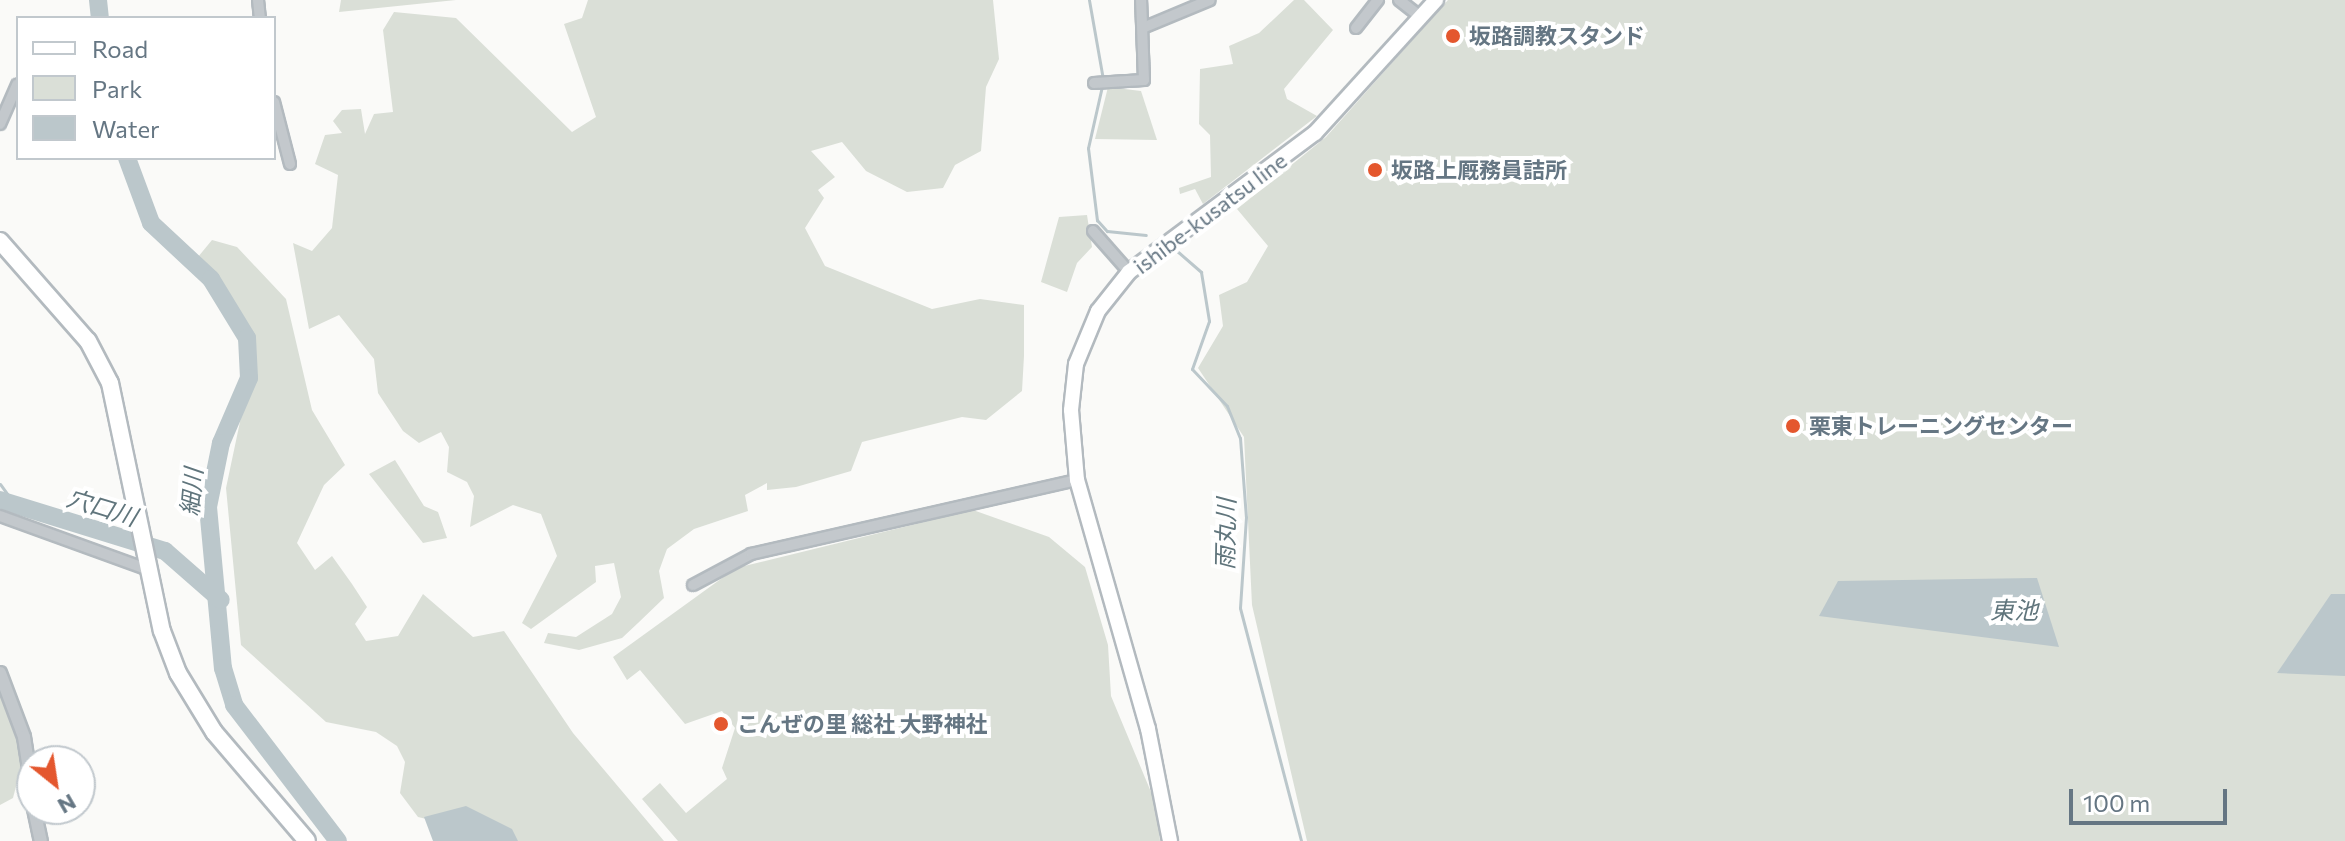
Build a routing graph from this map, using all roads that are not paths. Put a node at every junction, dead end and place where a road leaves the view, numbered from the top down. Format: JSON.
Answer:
{"nodes":[{"id":1,"x":1141,"y":0,"type":"edge"},
{"id":2,"x":1210,"y":0,"type":"edge"},
{"id":3,"x":1378,"y":0,"type":"edge"},
{"id":4,"x":1399,"y":0,"type":"edge"},
{"id":5,"x":1436,"y":0,"type":"edge"},
{"id":6,"x":1421,"y":17,"type":"junction"},
{"id":7,"x":1145,"y":27,"type":"junction"},
{"id":8,"x":1356,"y":28,"type":"dead end"},
{"id":9,"x":1100,"y":83,"type":"dead end"},
{"id":10,"x":16,"y":87,"type":"edge"},
{"id":11,"x":276,"y":110,"type":"edge"},
{"id":12,"x":0,"y":124,"type":"edge"},
{"id":13,"x":290,"y":164,"type":"dead end"},
{"id":14,"x":1093,"y":231,"type":"dead end"},
{"id":15,"x":0,"y":241,"type":"edge"},
{"id":16,"x":1129,"y":272,"type":"junction"},
{"id":17,"x":1077,"y":480,"type":"junction"},
{"id":18,"x":0,"y":516,"type":"edge"},
{"id":19,"x":148,"y":564,"type":"junction"},
{"id":20,"x":693,"y":585,"type":"dead end"},
{"id":21,"x":0,"y":673,"type":"edge"},
{"id":22,"x":25,"y":745,"type":"edge"},
{"id":23,"x":307,"y":841,"type":"edge"},
{"id":24,"x":1170,"y":841,"type":"edge"}],
"edges":[{"from":1,"to":7,"type":"street"},
{"from":2,"to":7,"type":"street"},
{"from":3,"to":8,"type":"street"},
{"from":4,"to":6,"type":"street"},
{"from":5,"to":6,"type":"main road","name":"ishibe-kusatsu line"},
{"from":6,"to":16,"type":"main road","name":"ishibe-kusatsu line"},
{"from":7,"to":9,"type":"street"},
{"from":10,"to":12,"type":"street"},
{"from":11,"to":13,"type":"street"},
{"from":14,"to":16,"type":"street"},
{"from":15,"to":19,"type":"main road"},
{"from":16,"to":17,"type":"main road","name":"ishibe-kusatsu line"},
{"from":17,"to":20,"type":"street"},
{"from":17,"to":24,"type":"main road","name":"ishibe-kusatsu line"},
{"from":18,"to":19,"type":"street"},
{"from":19,"to":23,"type":"main road"},
{"from":21,"to":22,"type":"street"}]}
